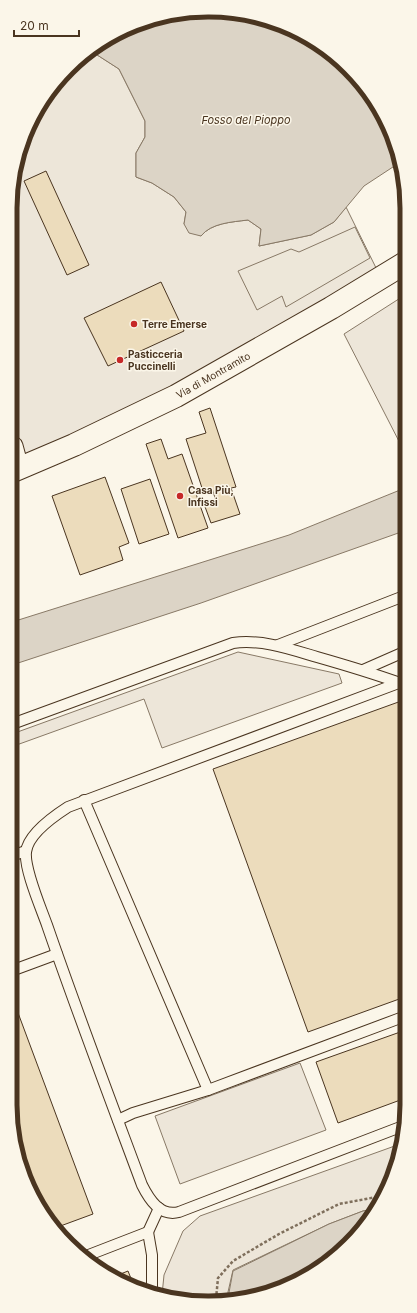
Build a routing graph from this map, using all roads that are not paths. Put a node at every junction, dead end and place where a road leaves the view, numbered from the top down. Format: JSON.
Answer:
{"nodes":[{"id":1,"x":400,"y":266,"type":"edge"},
{"id":2,"x":17,"y":469,"type":"edge"},
{"id":3,"x":400,"y":598,"type":"edge"},
{"id":4,"x":278,"y":645,"type":"junction"},
{"id":5,"x":400,"y":654,"type":"edge"},
{"id":6,"x":363,"y":670,"type":"junction"},
{"id":7,"x":400,"y":681,"type":"edge"},
{"id":8,"x":400,"y":683,"type":"edge"},
{"id":9,"x":17,"y":722,"type":"edge"},
{"id":10,"x":84,"y":800,"type":"junction"},
{"id":11,"x":26,"y":851,"type":"junction"},
{"id":12,"x":17,"y":854,"type":"edge"},
{"id":13,"x":57,"y":954,"type":"junction"},
{"id":14,"x":17,"y":969,"type":"edge"},
{"id":15,"x":400,"y":1018,"type":"edge"},
{"id":16,"x":208,"y":1090,"type":"junction"},
{"id":17,"x":118,"y":1120,"type":"junction"},
{"id":18,"x":398,"y":1128,"type":"edge"},
{"id":19,"x":159,"y":1208,"type":"junction"},
{"id":20,"x":148,"y":1232,"type":"junction"},
{"id":21,"x":90,"y":1254,"type":"edge"},
{"id":22,"x":152,"y":1287,"type":"edge"}],
"edges":[{"from":1,"to":2,"type":"main road","name":"Via di Montramito"},
{"from":3,"to":4,"type":"lane"},
{"from":4,"to":6,"type":"lane"},
{"from":4,"to":9,"type":"lane"},
{"from":5,"to":6,"type":"lane"},
{"from":6,"to":7,"type":"lane"},
{"from":8,"to":10,"type":"lane"},
{"from":10,"to":11,"type":"lane"},
{"from":10,"to":16,"type":"lane"},
{"from":11,"to":12,"type":"lane"},
{"from":11,"to":13,"type":"lane"},
{"from":13,"to":14,"type":"lane"},
{"from":13,"to":17,"type":"lane"},
{"from":15,"to":16,"type":"lane"},
{"from":16,"to":17,"type":"lane"},
{"from":17,"to":19,"type":"lane"},
{"from":18,"to":19,"type":"lane"},
{"from":19,"to":20,"type":"lane"},
{"from":20,"to":21,"type":"lane"},
{"from":20,"to":22,"type":"lane"}]}
